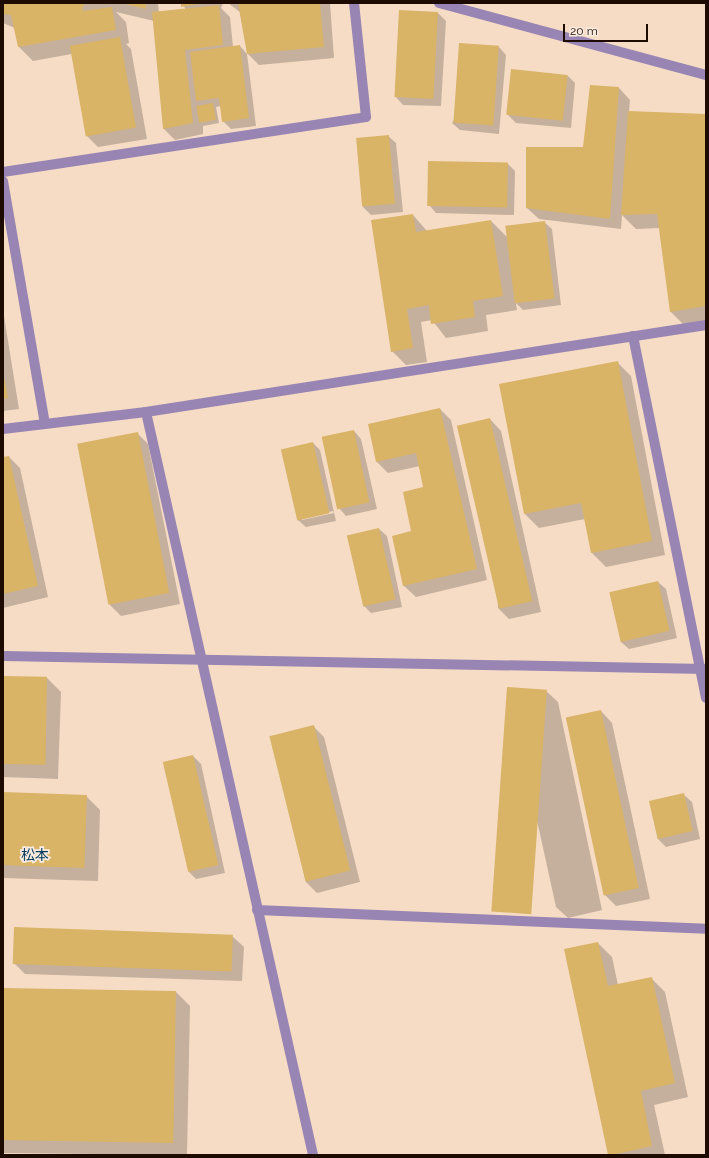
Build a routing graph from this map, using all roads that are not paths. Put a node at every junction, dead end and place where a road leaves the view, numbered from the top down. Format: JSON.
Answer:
{"nodes":[{"id":1,"x":354,"y":3,"type":"edge"},
{"id":2,"x":439,"y":3,"type":"edge"},
{"id":3,"x":706,"y":75,"type":"edge"},
{"id":4,"x":3,"y":172,"type":"edge"},
{"id":5,"x":3,"y":181,"type":"edge"},
{"id":6,"x":706,"y":325,"type":"edge"},
{"id":7,"x":633,"y":336,"type":"junction"},
{"id":8,"x":146,"y":412,"type":"junction"},
{"id":9,"x":45,"y":423,"type":"junction"},
{"id":10,"x":3,"y":429,"type":"edge"},
{"id":11,"x":3,"y":656,"type":"edge"},
{"id":12,"x":201,"y":661,"type":"junction"},
{"id":13,"x":703,"y":669,"type":"edge"},
{"id":14,"x":706,"y":698,"type":"edge"},
{"id":15,"x":257,"y":910,"type":"junction"},
{"id":16,"x":706,"y":929,"type":"edge"},
{"id":17,"x":313,"y":1155,"type":"edge"}],
"edges":[{"from":1,"to":4,"type":"street"},
{"from":2,"to":3,"type":"street"},
{"from":5,"to":9,"type":"street"},
{"from":6,"to":7,"type":"street"},
{"from":7,"to":8,"type":"street"},
{"from":7,"to":13,"type":"street"},
{"from":8,"to":9,"type":"street"},
{"from":8,"to":12,"type":"street"},
{"from":9,"to":10,"type":"street"},
{"from":11,"to":12,"type":"street"},
{"from":12,"to":13,"type":"street"},
{"from":12,"to":15,"type":"street"},
{"from":13,"to":14,"type":"street"},
{"from":15,"to":16,"type":"street"},
{"from":15,"to":17,"type":"street"}]}
